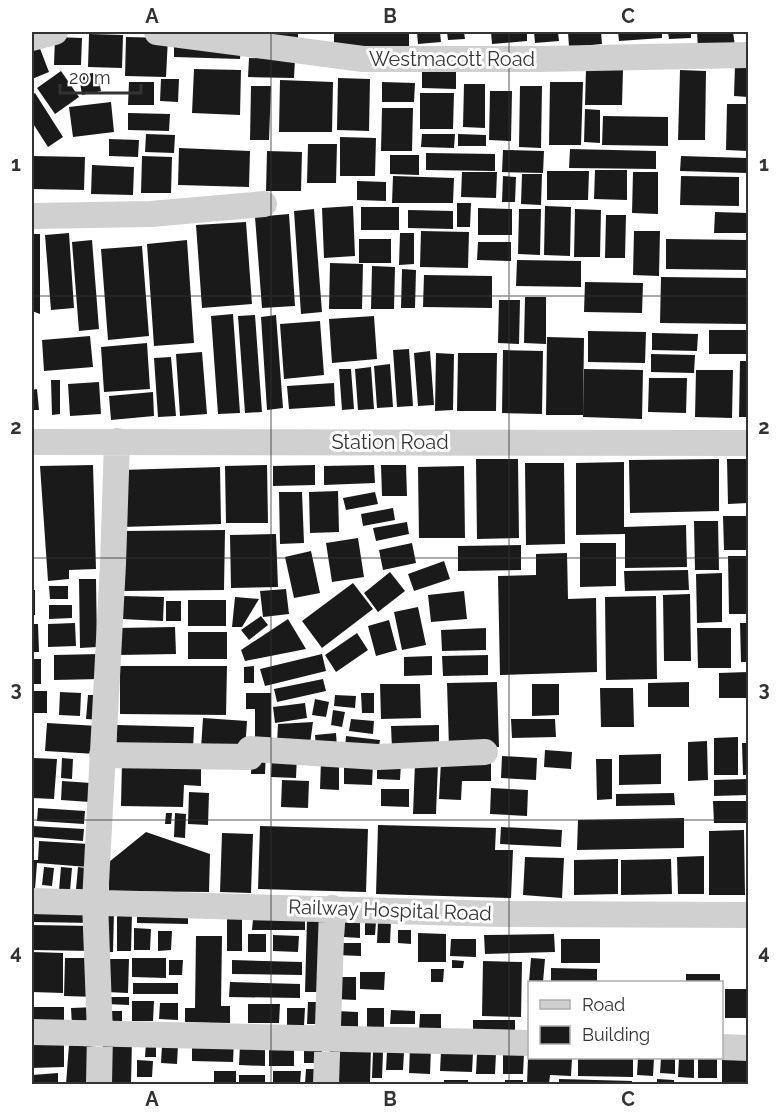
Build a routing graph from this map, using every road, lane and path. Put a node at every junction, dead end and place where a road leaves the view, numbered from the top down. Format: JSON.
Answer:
{"nodes":[{"id":1,"x":54,"y":32,"type":"edge"},
{"id":2,"x":157,"y":32,"type":"edge"},
{"id":3,"x":32,"y":38,"type":"edge"},
{"id":4,"x":748,"y":55,"type":"edge"},
{"id":5,"x":264,"y":204,"type":"dead end"},
{"id":6,"x":32,"y":216,"type":"edge"},
{"id":7,"x":117,"y":441,"type":"junction"},
{"id":8,"x":32,"y":442,"type":"edge"},
{"id":9,"x":748,"y":443,"type":"edge"},
{"id":10,"x":485,"y":752,"type":"dead end"},
{"id":11,"x":102,"y":755,"type":"junction"},
{"id":12,"x":32,"y":901,"type":"edge"},
{"id":13,"x":95,"y":902,"type":"junction"},
{"id":14,"x":332,"y":908,"type":"junction"},
{"id":15,"x":748,"y":915,"type":"edge"},
{"id":16,"x":32,"y":1032,"type":"edge"},
{"id":17,"x":100,"y":1034,"type":"junction"},
{"id":18,"x":328,"y":1038,"type":"junction"},
{"id":19,"x":528,"y":1043,"type":"edge"},
{"id":20,"x":723,"y":1047,"type":"edge"},
{"id":21,"x":748,"y":1048,"type":"edge"},
{"id":22,"x":99,"y":1084,"type":"edge"},
{"id":23,"x":326,"y":1084,"type":"edge"}],
"edges":[{"from":1,"to":3,"type":"street"},
{"from":2,"to":4,"type":"street","name":"Westmacott Road"},
{"from":5,"to":6,"type":"street"},
{"from":7,"to":8,"type":"street","name":"Station Road"},
{"from":7,"to":9,"type":"street","name":"Station Road"},
{"from":7,"to":11,"type":"street"},
{"from":10,"to":11,"type":"street"},
{"from":11,"to":13,"type":"street"},
{"from":12,"to":13,"type":"street","name":"Railway Hospital Road"},
{"from":13,"to":14,"type":"street","name":"Railway Hospital Road"},
{"from":13,"to":17,"type":"street"},
{"from":14,"to":15,"type":"street","name":"Railway Hospital Road"},
{"from":14,"to":18,"type":"street"},
{"from":16,"to":17,"type":"street"},
{"from":17,"to":18,"type":"street"},
{"from":17,"to":22,"type":"street"},
{"from":18,"to":19,"type":"street"},
{"from":18,"to":23,"type":"street"},
{"from":20,"to":21,"type":"street"}]}
